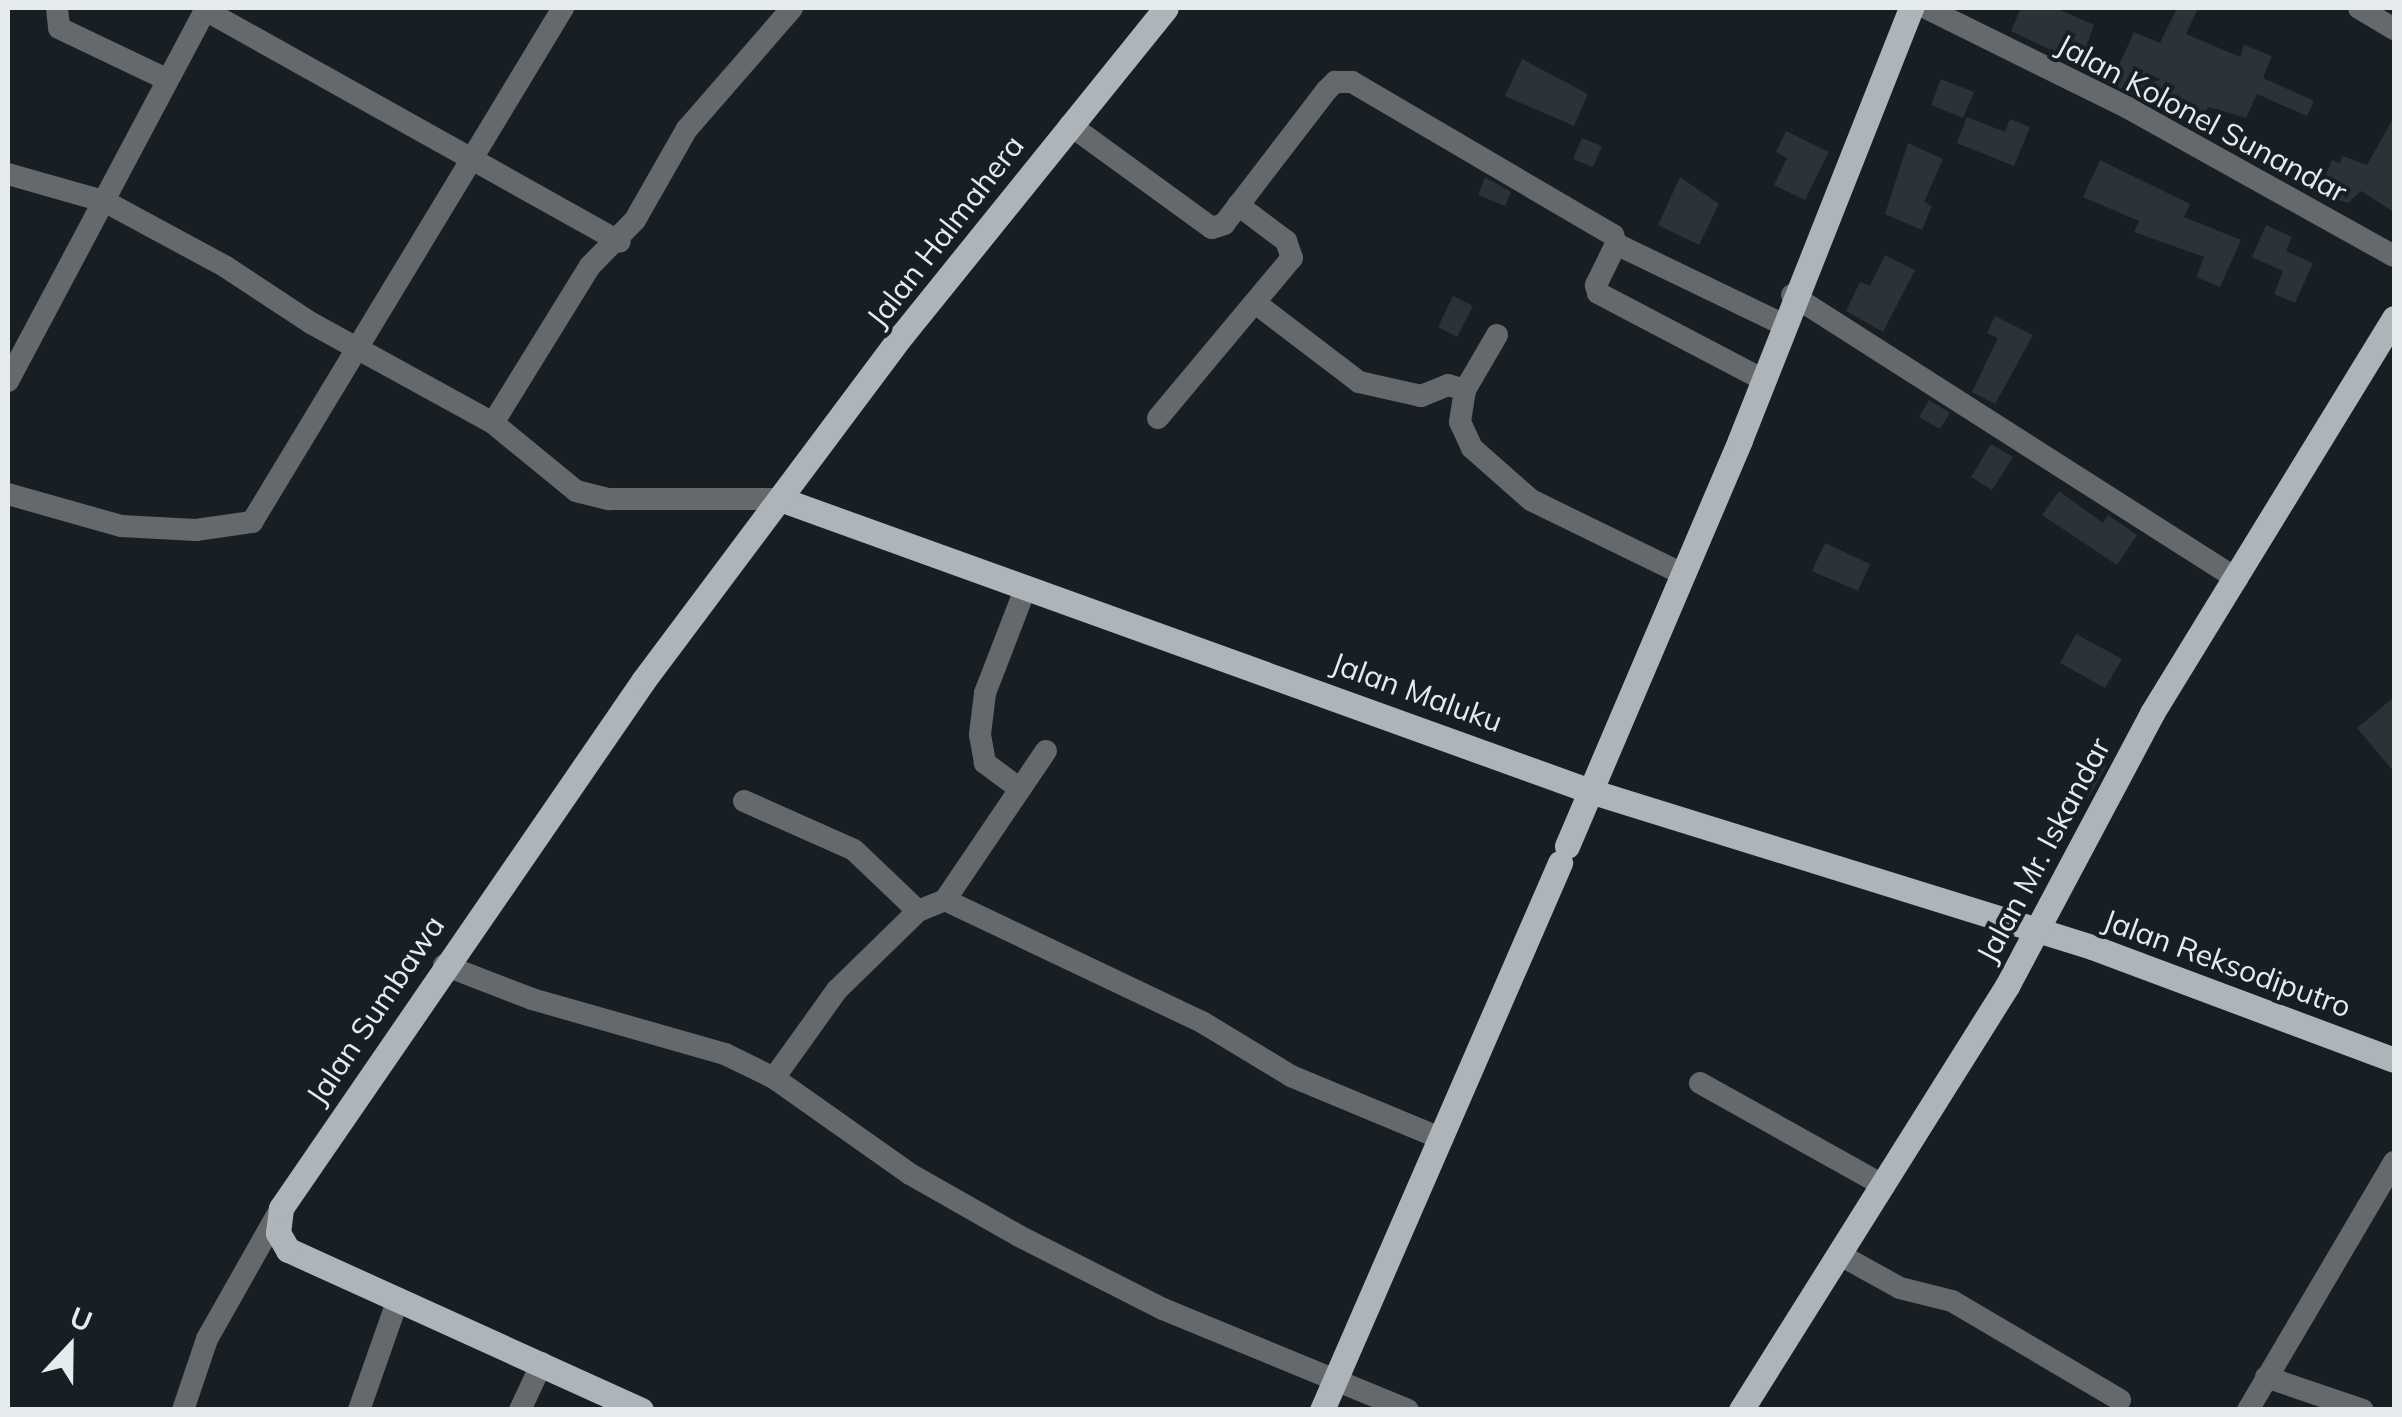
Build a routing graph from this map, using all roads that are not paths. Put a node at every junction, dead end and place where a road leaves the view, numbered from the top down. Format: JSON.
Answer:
{"nodes":[{"id":1,"x":57,"y":8,"type":"edge"},
{"id":2,"x":563,"y":8,"type":"edge"},
{"id":3,"x":792,"y":8,"type":"edge"},
{"id":4,"x":1166,"y":8,"type":"edge"},
{"id":5,"x":1911,"y":8,"type":"edge"},
{"id":6,"x":1926,"y":8,"type":"edge"},
{"id":7,"x":2359,"y":8,"type":"edge"},
{"id":8,"x":206,"y":9,"type":"edge"},
{"id":9,"x":2394,"y":28,"type":"edge"},
{"id":10,"x":166,"y":78,"type":"junction"},
{"id":11,"x":1070,"y":124,"type":"junction"},
{"id":12,"x":474,"y":156,"type":"junction"},
{"id":13,"x":8,"y":174,"type":"edge"},
{"id":14,"x":106,"y":202,"type":"junction"},
{"id":15,"x":1238,"y":204,"type":"junction"},
{"id":16,"x":620,"y":242,"type":"junction"},
{"id":17,"x":1616,"y":244,"type":"junction"},
{"id":18,"x":2394,"y":256,"type":"edge"},
{"id":19,"x":1792,"y":296,"type":"junction"},
{"id":20,"x":1258,"y":306,"type":"junction"},
{"id":21,"x":2394,"y":318,"type":"edge"},
{"id":22,"x":1782,"y":324,"type":"junction"},
{"id":23,"x":1497,"y":335,"type":"dead end"},
{"id":24,"x":357,"y":346,"type":"junction"},
{"id":25,"x":1762,"y":379,"type":"junction"},
{"id":26,"x":8,"y":382,"type":"edge"},
{"id":27,"x":1465,"y":390,"type":"junction"},
{"id":28,"x":1158,"y":418,"type":"dead end"},
{"id":29,"x":493,"y":423,"type":"junction"},
{"id":30,"x":8,"y":494,"type":"edge"},
{"id":31,"x":780,"y":498,"type":"junction"},
{"id":32,"x":1684,"y":574,"type":"junction"},
{"id":33,"x":2237,"y":579,"type":"junction"},
{"id":34,"x":1026,"y":587,"type":"junction"},
{"id":35,"x":1046,"y":751,"type":"dead end"},
{"id":36,"x":1020,"y":788,"type":"junction"},
{"id":37,"x":1590,"y":791,"type":"junction"},
{"id":38,"x":744,"y":800,"type":"dead end"},
{"id":39,"x":945,"y":900,"type":"junction"},
{"id":40,"x":918,"y":911,"type":"junction"},
{"id":41,"x":2036,"y":932,"type":"junction"},
{"id":42,"x":444,"y":965,"type":"junction"},
{"id":43,"x":2394,"y":1060,"type":"edge"},
{"id":44,"x":774,"y":1078,"type":"junction"},
{"id":45,"x":1700,"y":1083,"type":"dead end"},
{"id":46,"x":1442,"y":1139,"type":"junction"},
{"id":47,"x":2394,"y":1162,"type":"edge"},
{"id":48,"x":1884,"y":1186,"type":"junction"},
{"id":49,"x":281,"y":1208,"type":"junction"},
{"id":50,"x":1842,"y":1256,"type":"junction"},
{"id":51,"x":398,"y":1299,"type":"junction"},
{"id":52,"x":542,"y":1363,"type":"junction"},
{"id":53,"x":2266,"y":1377,"type":"junction"},
{"id":54,"x":1335,"y":1382,"type":"junction"},
{"id":55,"x":2120,"y":1400,"type":"dead end"},
{"id":56,"x":187,"y":1408,"type":"edge"},
{"id":57,"x":359,"y":1410,"type":"edge"},
{"id":58,"x":520,"y":1410,"type":"edge"},
{"id":59,"x":641,"y":1410,"type":"edge"},
{"id":60,"x":1322,"y":1410,"type":"edge"},
{"id":61,"x":1408,"y":1410,"type":"edge"},
{"id":62,"x":1741,"y":1410,"type":"edge"},
{"id":63,"x":2248,"y":1410,"type":"edge"},
{"id":64,"x":2363,"y":1410,"type":"edge"}],
"edges":[{"from":1,"to":10,"type":"street"},
{"from":2,"to":12,"type":"street"},
{"from":3,"to":16,"type":"street"},
{"from":4,"to":11,"type":"main road","name":"Jalan Halmahera"},
{"from":5,"to":19,"type":"main road"},
{"from":6,"to":18,"type":"street","name":"Jalan Kolonel Sunandar"},
{"from":7,"to":9,"type":"street"},
{"from":8,"to":10,"type":"street"},
{"from":8,"to":12,"type":"street"},
{"from":10,"to":14,"type":"street"},
{"from":11,"to":15,"type":"street"},
{"from":11,"to":31,"type":"main road","name":"Jalan Halmahera"},
{"from":12,"to":16,"type":"street"},
{"from":12,"to":24,"type":"street"},
{"from":13,"to":14,"type":"street"},
{"from":14,"to":24,"type":"street"},
{"from":14,"to":26,"type":"street"},
{"from":15,"to":17,"type":"street"},
{"from":15,"to":20,"type":"street"},
{"from":16,"to":29,"type":"street"},
{"from":17,"to":22,"type":"street"},
{"from":17,"to":25,"type":"street"},
{"from":19,"to":22,"type":"main road"},
{"from":19,"to":33,"type":"street"},
{"from":20,"to":27,"type":"street"},
{"from":20,"to":28,"type":"street"},
{"from":21,"to":33,"type":"main road","name":"Jalan Mr. Iskandar"},
{"from":22,"to":25,"type":"main road"},
{"from":23,"to":27,"type":"street"},
{"from":24,"to":29,"type":"street"},
{"from":24,"to":30,"type":"street"},
{"from":25,"to":32,"type":"main road"},
{"from":27,"to":32,"type":"street"},
{"from":29,"to":31,"type":"street"},
{"from":31,"to":34,"type":"main road","name":"Jalan Maluku"},
{"from":31,"to":42,"type":"main road","name":"Jalan Sumbawa"},
{"from":32,"to":37,"type":"main road"},
{"from":33,"to":41,"type":"main road","name":"Jalan Mr. Iskandar"},
{"from":34,"to":36,"type":"street"},
{"from":34,"to":37,"type":"main road","name":"Jalan Maluku"},
{"from":35,"to":36,"type":"street"},
{"from":36,"to":39,"type":"street"},
{"from":37,"to":41,"type":"main road","name":"Jalan Maluku"},
{"from":37,"to":46,"type":"main road"},
{"from":38,"to":40,"type":"street"},
{"from":39,"to":40,"type":"street"},
{"from":39,"to":46,"type":"street"},
{"from":40,"to":44,"type":"street"},
{"from":41,"to":43,"type":"main road","name":"Jalan Reksodiputro"},
{"from":41,"to":48,"type":"main road","name":"Jalan Mr. Iskandar"},
{"from":42,"to":44,"type":"street"},
{"from":42,"to":49,"type":"main road","name":"Jalan Sumbawa"},
{"from":44,"to":54,"type":"street"},
{"from":45,"to":48,"type":"street"},
{"from":46,"to":54,"type":"main road"},
{"from":47,"to":53,"type":"street"},
{"from":48,"to":50,"type":"main road","name":"Jalan Mr. Iskandar"},
{"from":49,"to":51,"type":"main road"},
{"from":49,"to":56,"type":"street"},
{"from":50,"to":55,"type":"street"},
{"from":50,"to":62,"type":"main road","name":"Jalan Mr. Iskandar"},
{"from":51,"to":52,"type":"main road"},
{"from":51,"to":57,"type":"street"},
{"from":52,"to":58,"type":"street"},
{"from":52,"to":59,"type":"main road"},
{"from":53,"to":63,"type":"street"},
{"from":53,"to":64,"type":"street"},
{"from":54,"to":60,"type":"main road"},
{"from":54,"to":61,"type":"street"}]}
